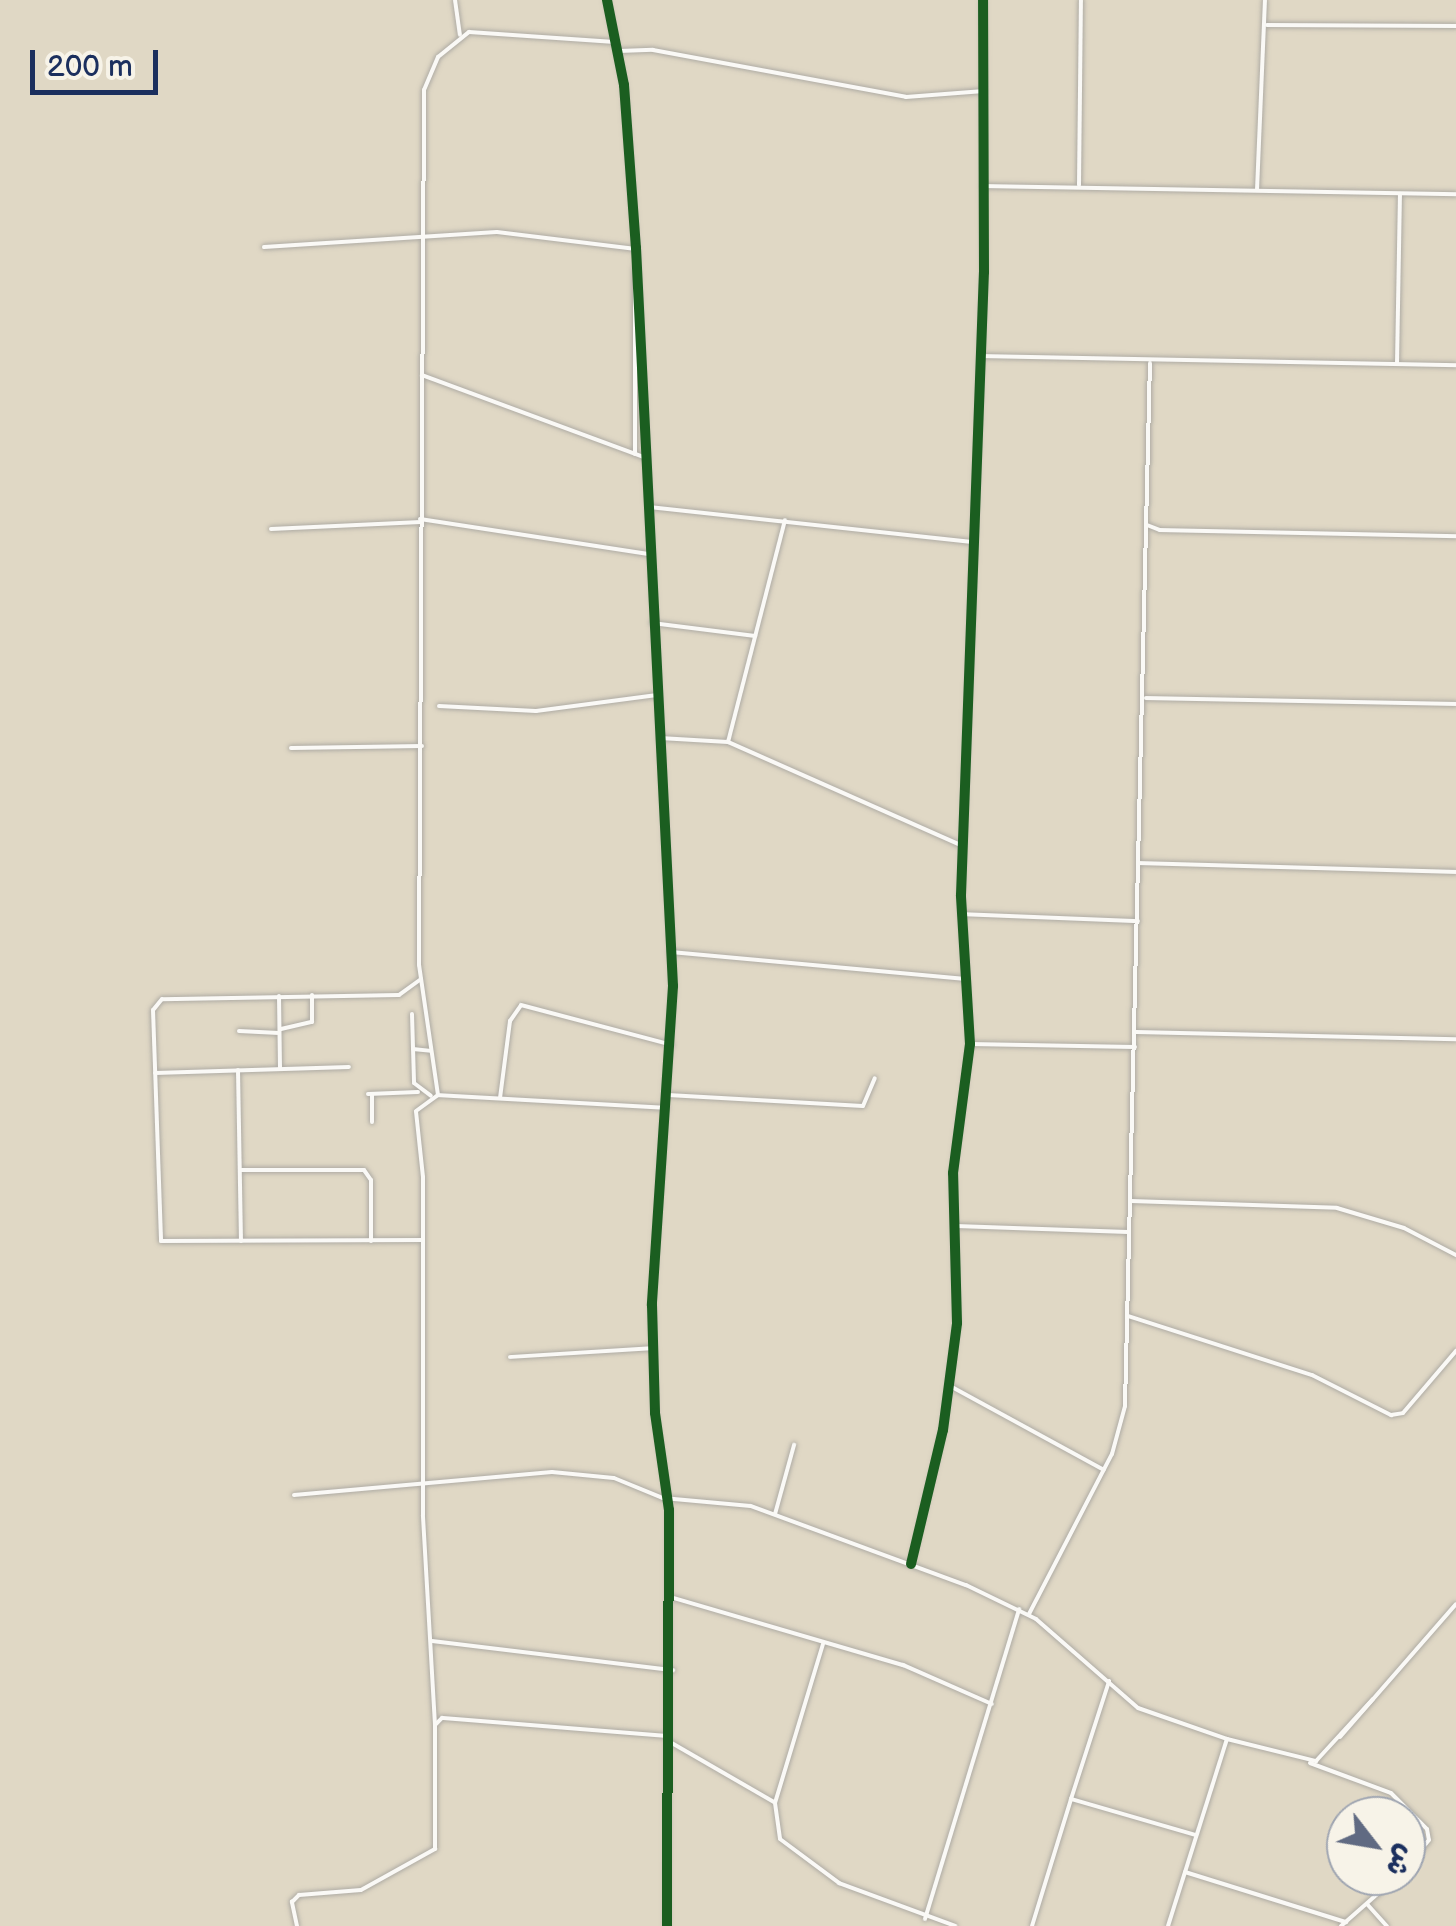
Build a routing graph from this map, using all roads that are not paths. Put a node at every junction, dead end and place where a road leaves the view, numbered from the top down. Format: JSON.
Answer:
{"nodes":[{"id":1,"x":455,"y":0,"type":"edge"},
{"id":2,"x":607,"y":0,"type":"edge"},
{"id":3,"x":983,"y":0,"type":"edge"},
{"id":4,"x":1081,"y":0,"type":"edge"},
{"id":5,"x":1266,"y":0,"type":"edge"},
{"id":6,"x":1267,"y":25,"type":"junction"},
{"id":7,"x":1456,"y":26,"type":"edge"},
{"id":8,"x":460,"y":36,"type":"junction"},
{"id":9,"x":615,"y":42,"type":"junction"},
{"id":10,"x":617,"y":51,"type":"junction"},
{"id":11,"x":984,"y":91,"type":"junction"},
{"id":12,"x":982,"y":186,"type":"junction"},
{"id":13,"x":1079,"y":187,"type":"junction"},
{"id":14,"x":1258,"y":190,"type":"junction"},
{"id":15,"x":1400,"y":194,"type":"junction"},
{"id":16,"x":1456,"y":194,"type":"edge"},
{"id":17,"x":421,"y":236,"type":"junction"},
{"id":18,"x":264,"y":247,"type":"dead end"},
{"id":19,"x":636,"y":248,"type":"junction"},
{"id":20,"x":981,"y":356,"type":"junction"},
{"id":21,"x":1150,"y":364,"type":"junction"},
{"id":22,"x":1397,"y":365,"type":"junction"},
{"id":23,"x":1456,"y":365,"type":"edge"},
{"id":24,"x":422,"y":375,"type":"junction"},
{"id":25,"x":635,"y":454,"type":"junction"},
{"id":26,"x":646,"y":458,"type":"junction"},
{"id":27,"x":648,"y":507,"type":"junction"},
{"id":28,"x":420,"y":520,"type":"junction"},
{"id":29,"x":785,"y":520,"type":"junction"},
{"id":30,"x":1147,"y":525,"type":"junction"},
{"id":31,"x":271,"y":528,"type":"dead end"},
{"id":32,"x":1456,"y":536,"type":"edge"},
{"id":33,"x":972,"y":542,"type":"junction"},
{"id":34,"x":650,"y":554,"type":"junction"},
{"id":35,"x":652,"y":623,"type":"junction"},
{"id":36,"x":755,"y":636,"type":"junction"},
{"id":37,"x":657,"y":695,"type":"junction"},
{"id":38,"x":1144,"y":698,"type":"junction"},
{"id":39,"x":552,"y":700,"type":"dead end"},
{"id":40,"x":1456,"y":704,"type":"edge"},
{"id":41,"x":439,"y":706,"type":"dead end"},
{"id":42,"x":551,"y":709,"type":"junction"},
{"id":43,"x":660,"y":738,"type":"junction"},
{"id":44,"x":728,"y":742,"type":"junction"},
{"id":45,"x":422,"y":746,"type":"junction"},
{"id":46,"x":291,"y":748,"type":"dead end"},
{"id":47,"x":964,"y":847,"type":"junction"},
{"id":48,"x":1139,"y":863,"type":"junction"},
{"id":49,"x":1456,"y":872,"type":"edge"},
{"id":50,"x":961,"y":914,"type":"junction"},
{"id":51,"x":1138,"y":921,"type":"junction"},
{"id":52,"x":670,"y":952,"type":"junction"},
{"id":53,"x":964,"y":979,"type":"junction"},
{"id":54,"x":421,"y":980,"type":"junction"},
{"id":55,"x":312,"y":995,"type":"junction"},
{"id":56,"x":279,"y":996,"type":"junction"},
{"id":57,"x":412,"y":1014,"type":"dead end"},
{"id":58,"x":239,"y":1031,"type":"dead end"},
{"id":59,"x":279,"y":1031,"type":"junction"},
{"id":60,"x":1136,"y":1032,"type":"junction"},
{"id":61,"x":1456,"y":1040,"type":"edge"},
{"id":62,"x":970,"y":1044,"type":"junction"},
{"id":63,"x":672,"y":1045,"type":"junction"},
{"id":64,"x":1135,"y":1047,"type":"junction"},
{"id":65,"x":412,"y":1049,"type":"junction"},
{"id":66,"x":432,"y":1051,"type":"junction"},
{"id":67,"x":349,"y":1067,"type":"dead end"},
{"id":68,"x":280,"y":1069,"type":"junction"},
{"id":69,"x":238,"y":1070,"type":"junction"},
{"id":70,"x":155,"y":1073,"type":"junction"},
{"id":71,"x":875,"y":1078,"type":"dead end"},
{"id":72,"x":418,"y":1092,"type":"junction"},
{"id":73,"x":438,"y":1095,"type":"junction"},
{"id":74,"x":668,"y":1095,"type":"junction"},
{"id":75,"x":431,"y":1096,"type":"junction"},
{"id":76,"x":500,"y":1098,"type":"junction"},
{"id":77,"x":667,"y":1108,"type":"junction"},
{"id":78,"x":372,"y":1122,"type":"dead end"},
{"id":79,"x":240,"y":1170,"type":"junction"},
{"id":80,"x":1132,"y":1201,"type":"junction"},
{"id":81,"x":956,"y":1226,"type":"junction"},
{"id":82,"x":1128,"y":1232,"type":"junction"},
{"id":83,"x":423,"y":1240,"type":"junction"},
{"id":84,"x":241,"y":1241,"type":"junction"},
{"id":85,"x":372,"y":1241,"type":"junction"},
{"id":86,"x":1456,"y":1256,"type":"edge"},
{"id":87,"x":1128,"y":1316,"type":"junction"},
{"id":88,"x":652,"y":1348,"type":"junction"},
{"id":89,"x":1456,"y":1350,"type":"edge"},
{"id":90,"x":510,"y":1357,"type":"dead end"},
{"id":91,"x":950,"y":1386,"type":"junction"},
{"id":92,"x":794,"y":1444,"type":"dead end"},
{"id":93,"x":1104,"y":1470,"type":"junction"},
{"id":94,"x":422,"y":1486,"type":"junction"},
{"id":95,"x":294,"y":1494,"type":"dead end"},
{"id":96,"x":668,"y":1498,"type":"junction"},
{"id":97,"x":775,"y":1514,"type":"junction"},
{"id":98,"x":911,"y":1564,"type":"junction"},
{"id":99,"x":670,"y":1597,"type":"junction"},
{"id":100,"x":1456,"y":1604,"type":"edge"},
{"id":101,"x":1019,"y":1609,"type":"junction"},
{"id":102,"x":1029,"y":1614,"type":"junction"},
{"id":103,"x":432,"y":1641,"type":"junction"},
{"id":104,"x":822,"y":1644,"type":"junction"},
{"id":105,"x":672,"y":1670,"type":"junction"},
{"id":106,"x":1109,"y":1680,"type":"junction"},
{"id":107,"x":992,"y":1704,"type":"junction"},
{"id":108,"x":435,"y":1726,"type":"junction"},
{"id":109,"x":670,"y":1739,"type":"junction"},
{"id":110,"x":1227,"y":1739,"type":"junction"},
{"id":111,"x":1322,"y":1758,"type":"junction"},
{"id":112,"x":1307,"y":1761,"type":"junction"},
{"id":113,"x":1328,"y":1770,"type":"junction"},
{"id":114,"x":1395,"y":1796,"type":"edge"},
{"id":115,"x":1071,"y":1799,"type":"junction"},
{"id":116,"x":775,"y":1803,"type":"junction"},
{"id":117,"x":1196,"y":1835,"type":"junction"},
{"id":118,"x":1185,"y":1872,"type":"junction"},
{"id":119,"x":1377,"y":1896,"type":"edge"},
{"id":120,"x":1368,"y":1904,"type":"junction"},
{"id":121,"x":924,"y":1919,"type":"junction"},
{"id":122,"x":1344,"y":1924,"type":"edge"},
{"id":123,"x":297,"y":1926,"type":"edge"},
{"id":124,"x":667,"y":1926,"type":"edge"},
{"id":125,"x":921,"y":1926,"type":"edge"},
{"id":126,"x":955,"y":1926,"type":"edge"},
{"id":127,"x":1032,"y":1926,"type":"edge"},
{"id":128,"x":1168,"y":1926,"type":"edge"},
{"id":129,"x":1387,"y":1926,"type":"edge"}],
"edges":[{"from":1,"to":8,"type":"street"},
{"from":2,"to":9,"type":"street"},
{"from":3,"to":11,"type":"street"},
{"from":4,"to":13,"type":"street"},
{"from":5,"to":6,"type":"street"},
{"from":6,"to":7,"type":"street"},
{"from":6,"to":14,"type":"street"},
{"from":8,"to":9,"type":"street"},
{"from":8,"to":17,"type":"street"},
{"from":9,"to":10,"type":"street"},
{"from":10,"to":11,"type":"street"},
{"from":10,"to":19,"type":"street"},
{"from":11,"to":12,"type":"street"},
{"from":12,"to":13,"type":"street"},
{"from":12,"to":20,"type":"street"},
{"from":13,"to":14,"type":"street"},
{"from":14,"to":15,"type":"street"},
{"from":15,"to":16,"type":"street"},
{"from":15,"to":22,"type":"street"},
{"from":17,"to":18,"type":"street"},
{"from":17,"to":19,"type":"street"},
{"from":17,"to":24,"type":"street"},
{"from":19,"to":25,"type":"street"},
{"from":19,"to":26,"type":"street"},
{"from":20,"to":21,"type":"street"},
{"from":20,"to":33,"type":"street"},
{"from":21,"to":22,"type":"street"},
{"from":21,"to":30,"type":"street"},
{"from":22,"to":23,"type":"street"},
{"from":24,"to":25,"type":"street"},
{"from":24,"to":28,"type":"street"},
{"from":25,"to":26,"type":"street"},
{"from":26,"to":27,"type":"street"},
{"from":27,"to":29,"type":"street"},
{"from":27,"to":34,"type":"street"},
{"from":28,"to":31,"type":"street"},
{"from":28,"to":34,"type":"street"},
{"from":28,"to":45,"type":"street"},
{"from":29,"to":33,"type":"street"},
{"from":29,"to":36,"type":"street"},
{"from":30,"to":32,"type":"street"},
{"from":30,"to":38,"type":"street"},
{"from":33,"to":47,"type":"street"},
{"from":34,"to":35,"type":"street"},
{"from":35,"to":36,"type":"street"},
{"from":35,"to":37,"type":"street"},
{"from":36,"to":44,"type":"street"},
{"from":37,"to":42,"type":"street"},
{"from":37,"to":43,"type":"street"},
{"from":38,"to":40,"type":"street"},
{"from":38,"to":48,"type":"street"},
{"from":39,"to":42,"type":"street"},
{"from":41,"to":42,"type":"street"},
{"from":43,"to":44,"type":"street"},
{"from":43,"to":52,"type":"street"},
{"from":44,"to":47,"type":"street"},
{"from":45,"to":46,"type":"street"},
{"from":45,"to":54,"type":"street"},
{"from":47,"to":50,"type":"street"},
{"from":48,"to":49,"type":"street"},
{"from":48,"to":51,"type":"street"},
{"from":50,"to":51,"type":"street"},
{"from":50,"to":53,"type":"street"},
{"from":51,"to":60,"type":"street"},
{"from":52,"to":53,"type":"street"},
{"from":52,"to":63,"type":"street"},
{"from":53,"to":62,"type":"street"},
{"from":54,"to":55,"type":"street"},
{"from":54,"to":66,"type":"street"},
{"from":55,"to":56,"type":"street"},
{"from":55,"to":59,"type":"street"},
{"from":56,"to":59,"type":"street"},
{"from":56,"to":70,"type":"street"},
{"from":57,"to":65,"type":"street"},
{"from":58,"to":59,"type":"street"},
{"from":59,"to":68,"type":"street"},
{"from":60,"to":61,"type":"street"},
{"from":60,"to":64,"type":"street"},
{"from":62,"to":64,"type":"street"},
{"from":62,"to":81,"type":"street"},
{"from":63,"to":74,"type":"street"},
{"from":63,"to":76,"type":"street"},
{"from":64,"to":80,"type":"street"},
{"from":65,"to":66,"type":"street"},
{"from":65,"to":72,"type":"street"},
{"from":66,"to":73,"type":"street"},
{"from":67,"to":68,"type":"street"},
{"from":68,"to":69,"type":"street"},
{"from":69,"to":70,"type":"street"},
{"from":69,"to":79,"type":"street"},
{"from":70,"to":84,"type":"street"},
{"from":71,"to":74,"type":"street"},
{"from":72,"to":75,"type":"street"},
{"from":72,"to":78,"type":"street"},
{"from":73,"to":75,"type":"street"},
{"from":73,"to":76,"type":"street"},
{"from":74,"to":77,"type":"street"},
{"from":75,"to":83,"type":"street"},
{"from":76,"to":77,"type":"street"},
{"from":77,"to":88,"type":"street"},
{"from":79,"to":84,"type":"street"},
{"from":79,"to":85,"type":"street"},
{"from":80,"to":82,"type":"street"},
{"from":80,"to":86,"type":"street"},
{"from":81,"to":82,"type":"street"},
{"from":81,"to":91,"type":"street"},
{"from":82,"to":87,"type":"street"},
{"from":83,"to":85,"type":"street"},
{"from":83,"to":94,"type":"street"},
{"from":84,"to":85,"type":"street"},
{"from":87,"to":89,"type":"street"},
{"from":87,"to":93,"type":"street"},
{"from":88,"to":90,"type":"street"},
{"from":88,"to":96,"type":"street"},
{"from":91,"to":93,"type":"street"},
{"from":91,"to":98,"type":"street"},
{"from":92,"to":97,"type":"street"},
{"from":93,"to":102,"type":"street"},
{"from":94,"to":95,"type":"street"},
{"from":94,"to":96,"type":"street"},
{"from":94,"to":103,"type":"street"},
{"from":96,"to":97,"type":"street"},
{"from":96,"to":99,"type":"street"},
{"from":97,"to":98,"type":"street"},
{"from":98,"to":101,"type":"street"},
{"from":99,"to":104,"type":"street"},
{"from":99,"to":105,"type":"street"},
{"from":100,"to":111,"type":"street"},
{"from":101,"to":102,"type":"street"},
{"from":101,"to":107,"type":"street"},
{"from":102,"to":106,"type":"street"},
{"from":103,"to":105,"type":"street"},
{"from":103,"to":108,"type":"street"},
{"from":104,"to":107,"type":"street"},
{"from":104,"to":116,"type":"street"},
{"from":105,"to":109,"type":"street"},
{"from":106,"to":110,"type":"street"},
{"from":106,"to":115,"type":"street"},
{"from":107,"to":121,"type":"street"},
{"from":108,"to":109,"type":"street"},
{"from":108,"to":123,"type":"street"},
{"from":109,"to":116,"type":"street"},
{"from":109,"to":124,"type":"street"},
{"from":110,"to":112,"type":"street"},
{"from":110,"to":117,"type":"street"},
{"from":111,"to":112,"type":"street"},
{"from":111,"to":113,"type":"street"},
{"from":112,"to":113,"type":"street"},
{"from":113,"to":114,"type":"street"},
{"from":115,"to":117,"type":"street"},
{"from":115,"to":127,"type":"street"},
{"from":116,"to":121,"type":"street"},
{"from":117,"to":118,"type":"street"},
{"from":118,"to":122,"type":"street"},
{"from":118,"to":128,"type":"street"},
{"from":119,"to":120,"type":"street"},
{"from":120,"to":122,"type":"street"},
{"from":120,"to":129,"type":"street"},
{"from":121,"to":125,"type":"street"},
{"from":121,"to":126,"type":"street"}]}
